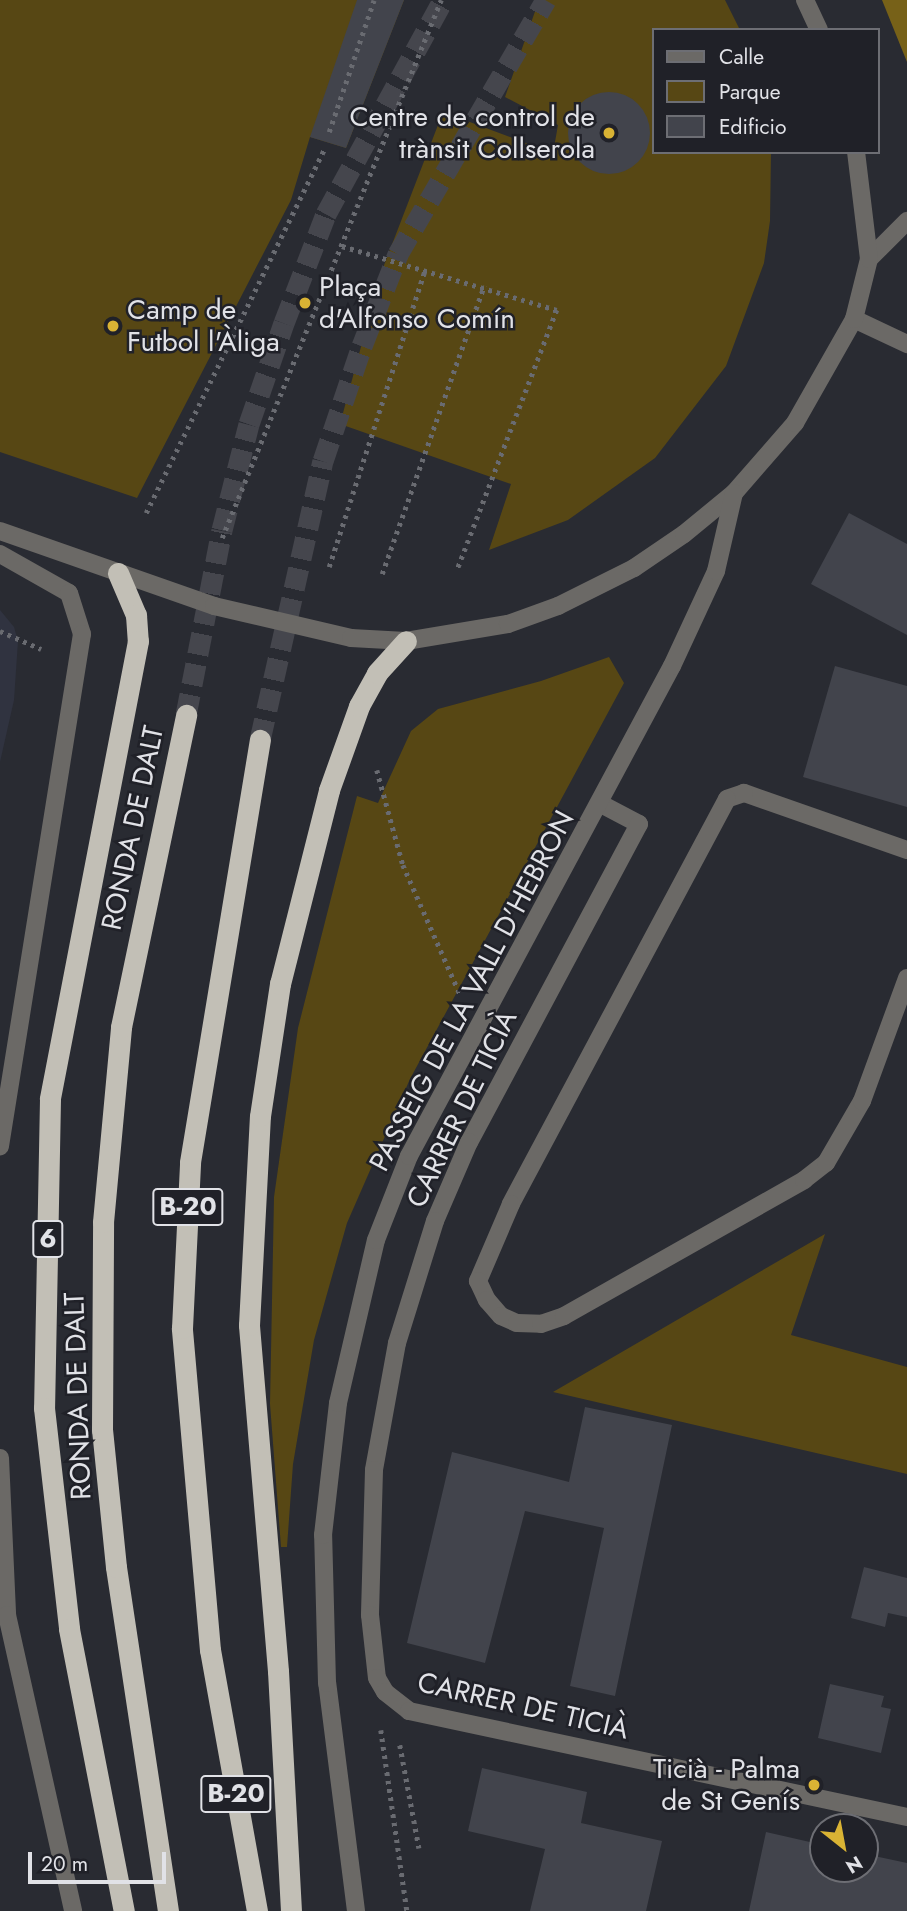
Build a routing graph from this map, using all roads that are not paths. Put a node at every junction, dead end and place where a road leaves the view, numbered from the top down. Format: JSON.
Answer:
{"nodes":[{"id":1,"x":805,"y":0,"type":"edge"},
{"id":2,"x":818,"y":28,"type":"edge"},
{"id":3,"x":856,"y":154,"type":"edge"},
{"id":4,"x":907,"y":221,"type":"edge"},
{"id":5,"x":869,"y":259,"type":"junction"},
{"id":6,"x":854,"y":319,"type":"junction"},
{"id":7,"x":907,"y":344,"type":"edge"},
{"id":8,"x":734,"y":493,"type":"junction"},
{"id":9,"x":0,"y":531,"type":"edge"},
{"id":10,"x":0,"y":554,"type":"edge"},
{"id":11,"x":118,"y":573,"type":"junction"},
{"id":12,"x":406,"y":641,"type":"junction"},
{"id":13,"x":186,"y":715,"type":"tunnel mouth"},
{"id":14,"x":260,"y":740,"type":"tunnel mouth"},
{"id":15,"x":601,"y":804,"type":"junction"},
{"id":16,"x":907,"y":850,"type":"edge"},
{"id":17,"x":907,"y":978,"type":"edge"},
{"id":18,"x":0,"y":1146,"type":"edge"},
{"id":19,"x":0,"y":1458,"type":"edge"},
{"id":20,"x":4,"y":1614,"type":"edge"},
{"id":21,"x":907,"y":1817,"type":"edge"},
{"id":22,"x":73,"y":1911,"type":"edge"},
{"id":23,"x":124,"y":1911,"type":"edge"},
{"id":24,"x":168,"y":1911,"type":"edge"},
{"id":25,"x":257,"y":1911,"type":"edge"},
{"id":26,"x":291,"y":1911,"type":"edge"},
{"id":27,"x":356,"y":1911,"type":"edge"}],
"edges":[{"from":1,"to":2,"type":"street"},
{"from":3,"to":5,"type":"street"},
{"from":4,"to":5,"type":"street"},
{"from":5,"to":6,"type":"street"},
{"from":6,"to":7,"type":"street"},
{"from":6,"to":8,"type":"street"},
{"from":8,"to":12,"type":"street"},
{"from":8,"to":15,"type":"street","name":"PASSEIG DE LA VALL D'HEBRON"},
{"from":9,"to":11,"type":"street"},
{"from":10,"to":18,"type":"street"},
{"from":11,"to":12,"type":"street"},
{"from":11,"to":23,"type":"highway","number":"6"},
{"from":12,"to":26,"type":"highway"},
{"from":13,"to":24,"type":"highway","name":"RONDA DE DALT"},
{"from":14,"to":25,"type":"highway","number":"B-20"},
{"from":15,"to":21,"type":"street","name":"CARRER DE TICIÀ"},
{"from":15,"to":27,"type":"street","name":"PASSEIG DE LA VALL D'HEBRON"},
{"from":16,"to":17,"type":"street"},
{"from":19,"to":20,"type":"street"},
{"from":20,"to":22,"type":"street"}]}
